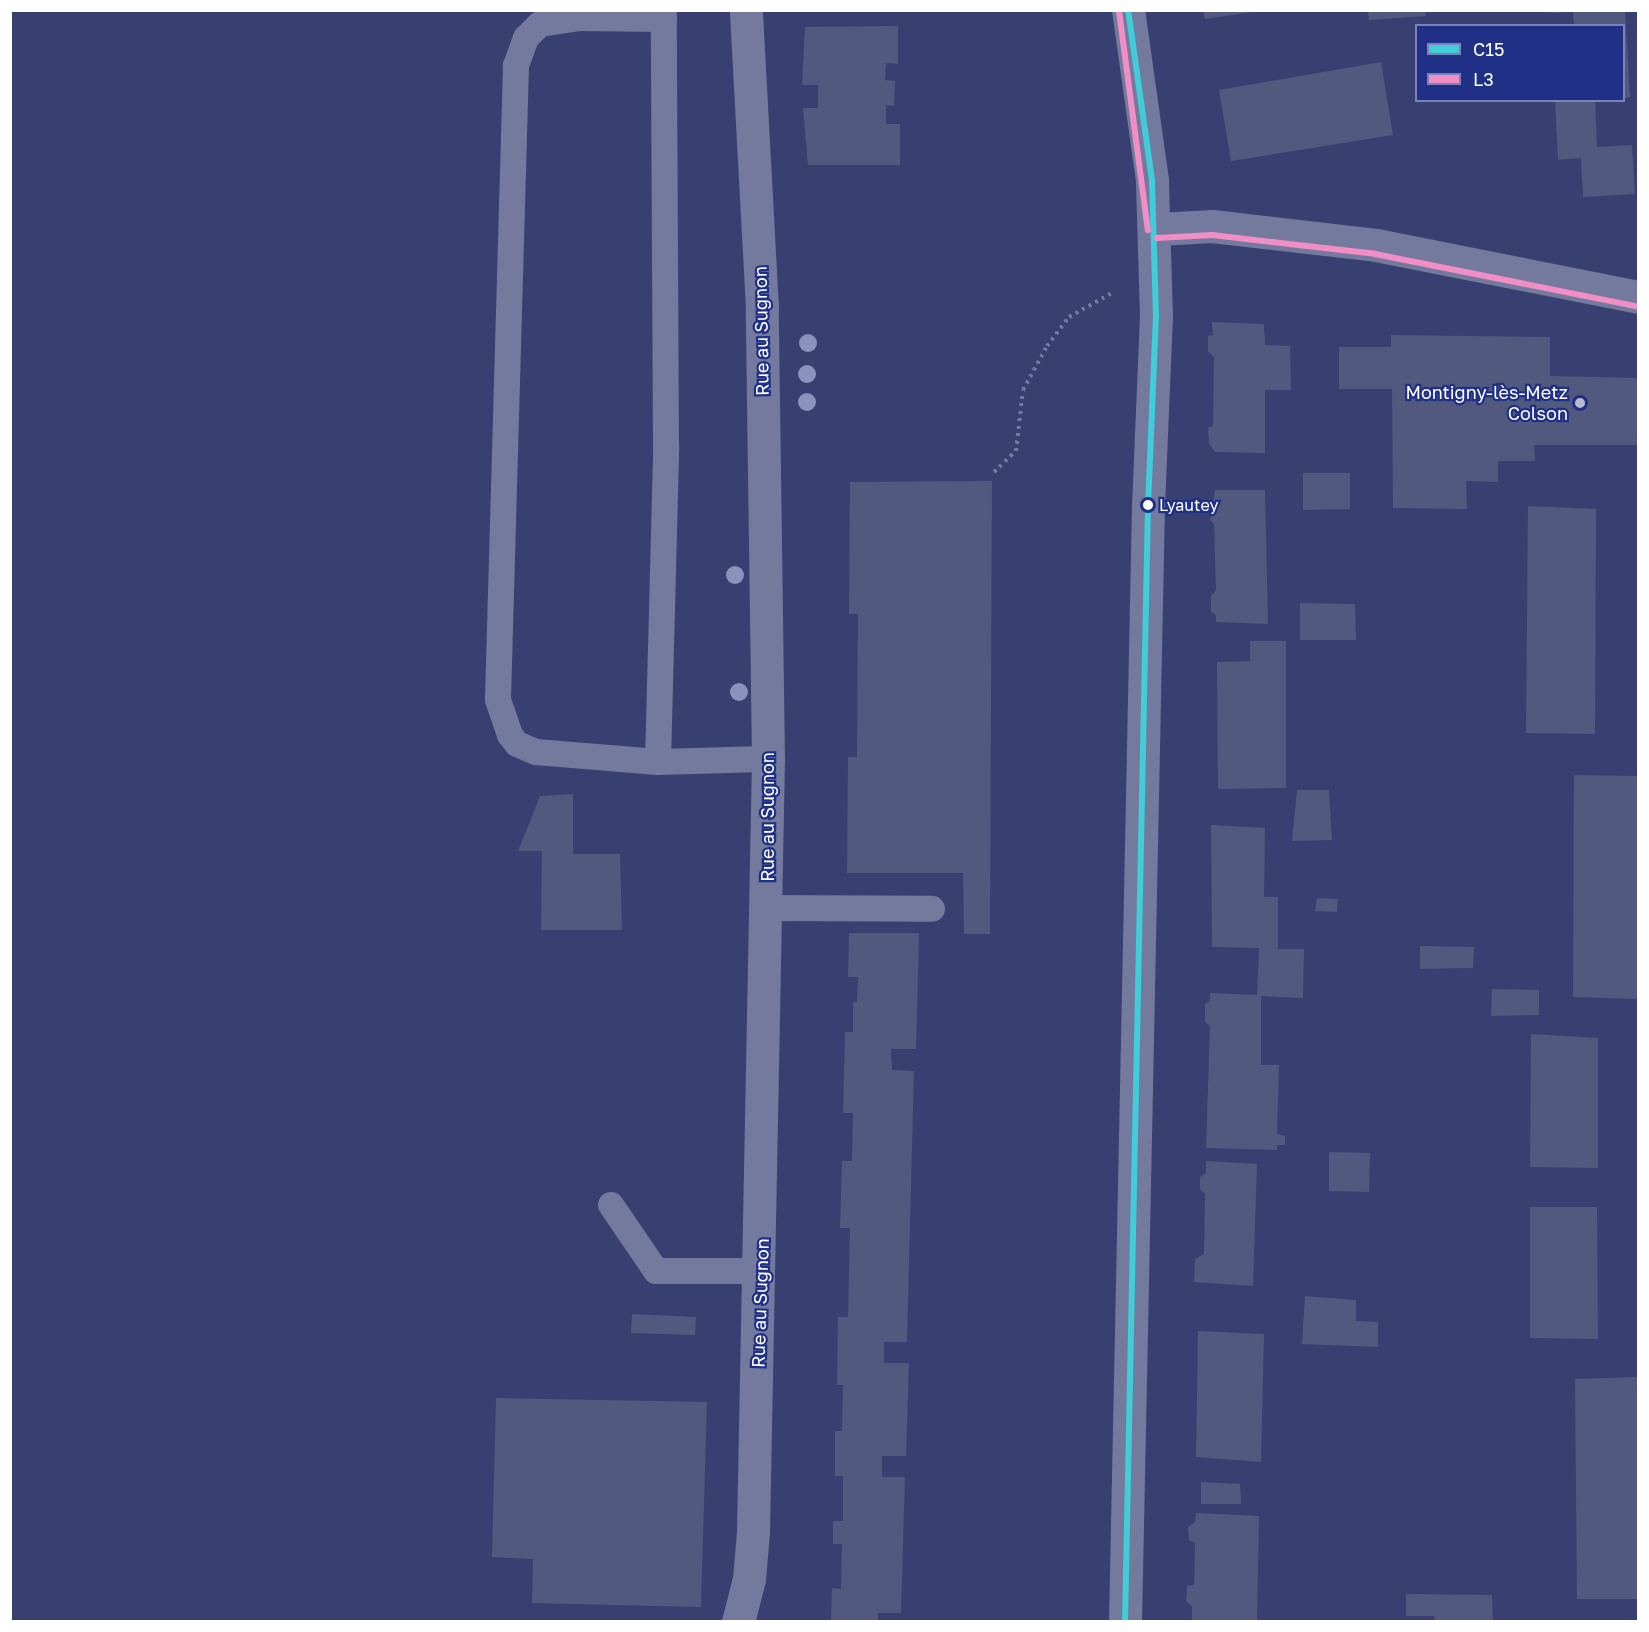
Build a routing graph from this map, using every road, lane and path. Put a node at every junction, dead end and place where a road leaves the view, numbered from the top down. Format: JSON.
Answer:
{"nodes":[{"id":1,"x":746,"y":10,"type":"edge"},
{"id":2,"x":1128,"y":10,"type":"edge"},
{"id":3,"x":664,"y":15,"type":"edge"},
{"id":4,"x":1157,"y":229,"type":"junction"},
{"id":5,"x":1638,"y":297,"type":"edge"},
{"id":6,"x":1156,"y":317,"type":"junction"},
{"id":7,"x":994,"y":472,"type":"dead end"},
{"id":8,"x":768,"y":759,"type":"junction"},
{"id":9,"x":658,"y":762,"type":"junction"},
{"id":10,"x":767,"y":908,"type":"junction"},
{"id":11,"x":932,"y":909,"type":"dead end"},
{"id":12,"x":611,"y":1205,"type":"dead end"},
{"id":13,"x":761,"y":1271,"type":"junction"},
{"id":14,"x":738,"y":1622,"type":"edge"},
{"id":15,"x":1125,"y":1622,"type":"edge"}],
"edges":[{"from":1,"to":8,"type":"street","name":"Rue au Sugnon"},
{"from":2,"to":4,"type":"street"},
{"from":3,"to":9,"type":"lane"},
{"from":3,"to":9,"type":"lane"},
{"from":4,"to":5,"type":"street"},
{"from":4,"to":6,"type":"street"},
{"from":6,"to":7,"type":"path"},
{"from":6,"to":15,"type":"street"},
{"from":8,"to":9,"type":"lane"},
{"from":8,"to":10,"type":"street","name":"Rue au Sugnon"},
{"from":10,"to":11,"type":"lane"},
{"from":10,"to":13,"type":"street","name":"Rue au Sugnon"},
{"from":12,"to":13,"type":"lane"},
{"from":13,"to":14,"type":"street","name":"Rue au Sugnon"}]}
